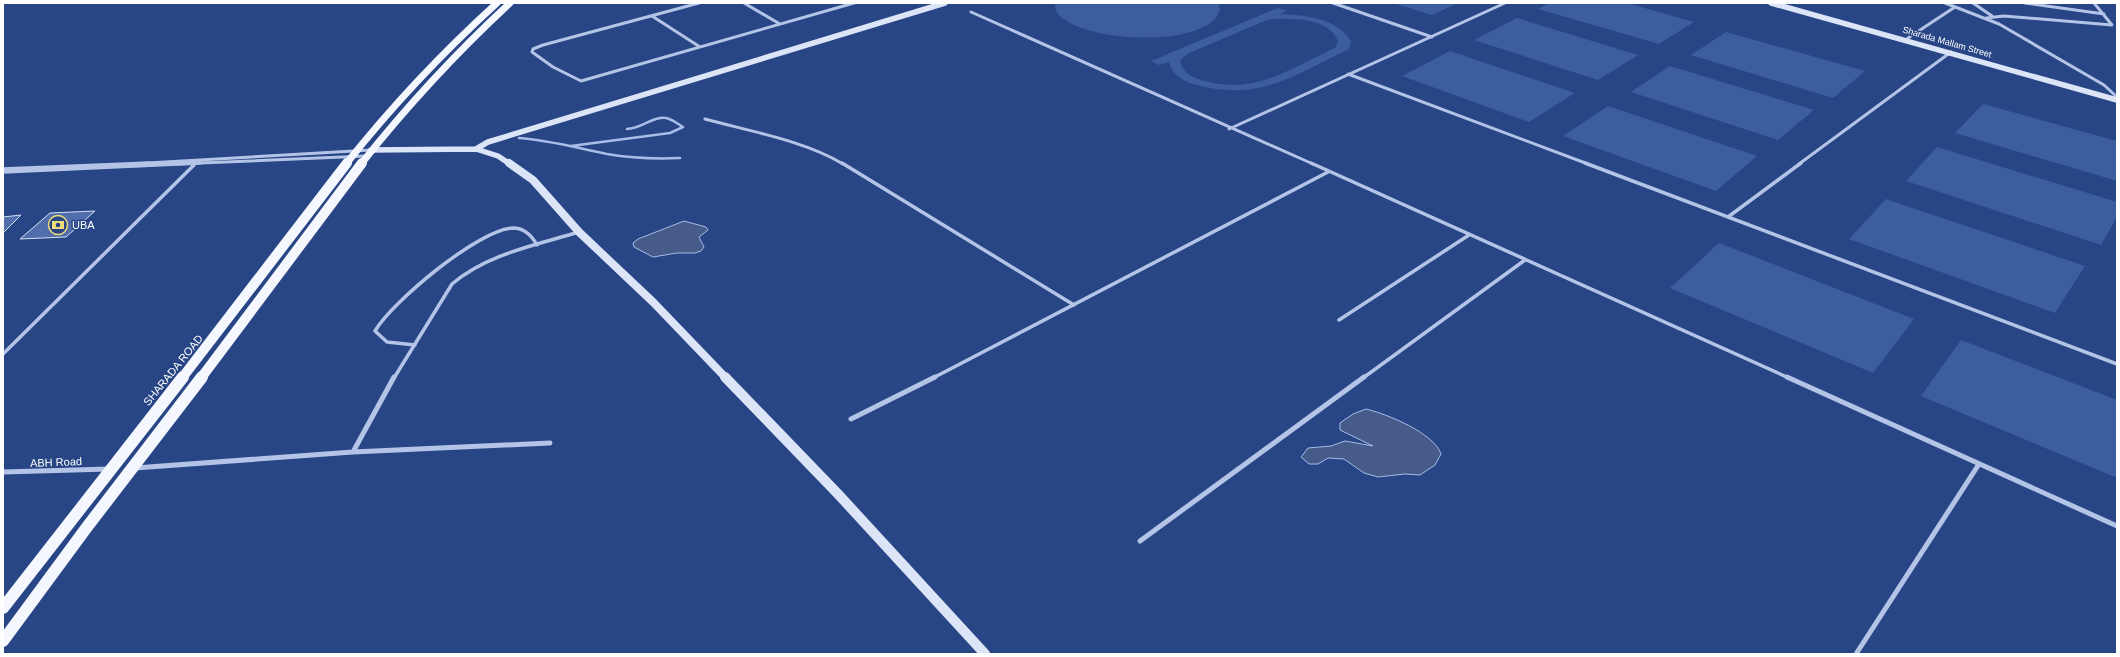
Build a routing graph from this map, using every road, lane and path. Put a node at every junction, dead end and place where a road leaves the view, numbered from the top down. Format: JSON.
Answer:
{"nodes":[{"id":1,"x":496,"y":3,"type":"edge"},
{"id":2,"x":510,"y":3,"type":"edge"},
{"id":3,"x":699,"y":3,"type":"edge"},
{"id":4,"x":744,"y":3,"type":"edge"},
{"id":5,"x":854,"y":3,"type":"edge"},
{"id":6,"x":945,"y":3,"type":"edge"},
{"id":7,"x":1333,"y":3,"type":"edge"},
{"id":8,"x":1505,"y":3,"type":"edge"},
{"id":9,"x":1771,"y":3,"type":"edge"},
{"id":10,"x":1781,"y":3,"type":"edge"},
{"id":11,"x":1945,"y":3,"type":"edge"},
{"id":12,"x":1973,"y":3,"type":"edge"},
{"id":13,"x":2025,"y":3,"type":"edge"},
{"id":14,"x":2094,"y":3,"type":"edge"},
{"id":15,"x":1950,"y":4,"type":"edge"},
{"id":16,"x":1955,"y":7,"type":"junction"},
{"id":17,"x":971,"y":12,"type":"dead end"},
{"id":18,"x":2104,"y":14,"type":"junction"},
{"id":19,"x":652,"y":16,"type":"junction"},
{"id":20,"x":1992,"y":16,"type":"junction"},
{"id":21,"x":1986,"y":18,"type":"junction"},
{"id":22,"x":780,"y":24,"type":"junction"},
{"id":23,"x":1432,"y":37,"type":"junction"},
{"id":24,"x":1908,"y":38,"type":"junction"},
{"id":25,"x":700,"y":47,"type":"junction"},
{"id":26,"x":1951,"y":52,"type":"junction"},
{"id":27,"x":1348,"y":74,"type":"junction"},
{"id":28,"x":2117,"y":98,"type":"edge"},
{"id":29,"x":705,"y":119,"type":"dead end"},
{"id":30,"x":1229,"y":129,"type":"junction"},
{"id":31,"x":482,"y":146,"type":"junction"},
{"id":32,"x":366,"y":149,"type":"junction"},
{"id":33,"x":194,"y":165,"type":"junction"},
{"id":34,"x":3,"y":169,"type":"edge"},
{"id":35,"x":3,"y":172,"type":"edge"},
{"id":36,"x":1328,"y":172,"type":"junction"},
{"id":37,"x":1728,"y":217,"type":"junction"},
{"id":38,"x":579,"y":232,"type":"junction"},
{"id":39,"x":309,"y":233,"type":"junction"},
{"id":40,"x":292,"y":234,"type":"junction"},
{"id":41,"x":1469,"y":235,"type":"junction"},
{"id":42,"x":537,"y":245,"type":"junction"},
{"id":43,"x":1526,"y":260,"type":"junction"},
{"id":44,"x":1074,"y":305,"type":"junction"},
{"id":45,"x":1339,"y":320,"type":"dead end"},
{"id":46,"x":415,"y":345,"type":"junction"},
{"id":47,"x":3,"y":354,"type":"edge"},
{"id":48,"x":2117,"y":364,"type":"edge"},
{"id":49,"x":851,"y":419,"type":"dead end"},
{"id":50,"x":550,"y":443,"type":"dead end"},
{"id":51,"x":352,"y":452,"type":"junction"},
{"id":52,"x":1980,"y":464,"type":"junction"},
{"id":53,"x":109,"y":469,"type":"junction"},
{"id":54,"x":131,"y":469,"type":"junction"},
{"id":55,"x":3,"y":472,"type":"edge"},
{"id":56,"x":116,"y":487,"type":"junction"},
{"id":57,"x":93,"y":490,"type":"junction"},
{"id":58,"x":2117,"y":526,"type":"edge"},
{"id":59,"x":1140,"y":541,"type":"dead end"},
{"id":60,"x":3,"y":608,"type":"edge"},
{"id":61,"x":3,"y":641,"type":"edge"},
{"id":62,"x":985,"y":654,"type":"edge"},
{"id":63,"x":1856,"y":654,"type":"edge"}],
"edges":[{"from":1,"to":32,"type":"main road"},
{"from":2,"to":32,"type":"main road"},
{"from":3,"to":19,"type":"street"},
{"from":4,"to":22,"type":"street"},
{"from":5,"to":22,"type":"street"},
{"from":6,"to":31,"type":"street"},
{"from":7,"to":23,"type":"street"},
{"from":8,"to":23,"type":"street"},
{"from":9,"to":26,"type":"street","name":"Sharada Mallam Street"},
{"from":10,"to":24,"type":"street","name":"Sharada Mallam Street"},
{"from":11,"to":15,"type":"street"},
{"from":12,"to":20,"type":"street"},
{"from":13,"to":18,"type":"street"},
{"from":14,"to":18,"type":"street"},
{"from":15,"to":16,"type":"street"},
{"from":16,"to":21,"type":"street"},
{"from":16,"to":24,"type":"street"},
{"from":17,"to":30,"type":"street"},
{"from":18,"to":20,"type":"street"},
{"from":19,"to":25,"type":"street"},
{"from":19,"to":25,"type":"street"},
{"from":20,"to":21,"type":"street"},
{"from":21,"to":28,"type":"street"},
{"from":22,"to":25,"type":"street"},
{"from":23,"to":27,"type":"street"},
{"from":24,"to":28,"type":"street","name":"Sharada Mallam Street"},
{"from":26,"to":28,"type":"street","name":"Sharada Mallam Street"},
{"from":26,"to":37,"type":"street"},
{"from":27,"to":30,"type":"street"},
{"from":27,"to":37,"type":"street"},
{"from":29,"to":44,"type":"street"},
{"from":30,"to":36,"type":"street"},
{"from":31,"to":32,"type":"street"},
{"from":31,"to":38,"type":"street"},
{"from":32,"to":33,"type":"street"},
{"from":32,"to":34,"type":"street"},
{"from":32,"to":39,"type":"main road"},
{"from":32,"to":40,"type":"main road","name":"SHARADA ROAD"},
{"from":33,"to":35,"type":"street"},
{"from":33,"to":47,"type":"street"},
{"from":36,"to":41,"type":"street"},
{"from":36,"to":44,"type":"street"},
{"from":37,"to":48,"type":"street"},
{"from":38,"to":42,"type":"street"},
{"from":38,"to":62,"type":"street"},
{"from":39,"to":40,"type":"main road"},
{"from":39,"to":54,"type":"main road"},
{"from":40,"to":53,"type":"main road","name":"SHARADA ROAD"},
{"from":41,"to":43,"type":"street"},
{"from":41,"to":45,"type":"street"},
{"from":42,"to":46,"type":"street"},
{"from":42,"to":46,"type":"street"},
{"from":43,"to":52,"type":"street"},
{"from":43,"to":59,"type":"street"},
{"from":44,"to":49,"type":"street"},
{"from":46,"to":51,"type":"street"},
{"from":50,"to":51,"type":"street"},
{"from":51,"to":54,"type":"street"},
{"from":52,"to":58,"type":"street"},
{"from":52,"to":63,"type":"street"},
{"from":53,"to":55,"type":"street","name":"ABH Road"},
{"from":53,"to":57,"type":"main road","name":"SHARADA ROAD"},
{"from":54,"to":56,"type":"main road"},
{"from":56,"to":57,"type":"main road"},
{"from":56,"to":61,"type":"main road"},
{"from":57,"to":60,"type":"main road","name":"SHARADA ROAD"}]}
